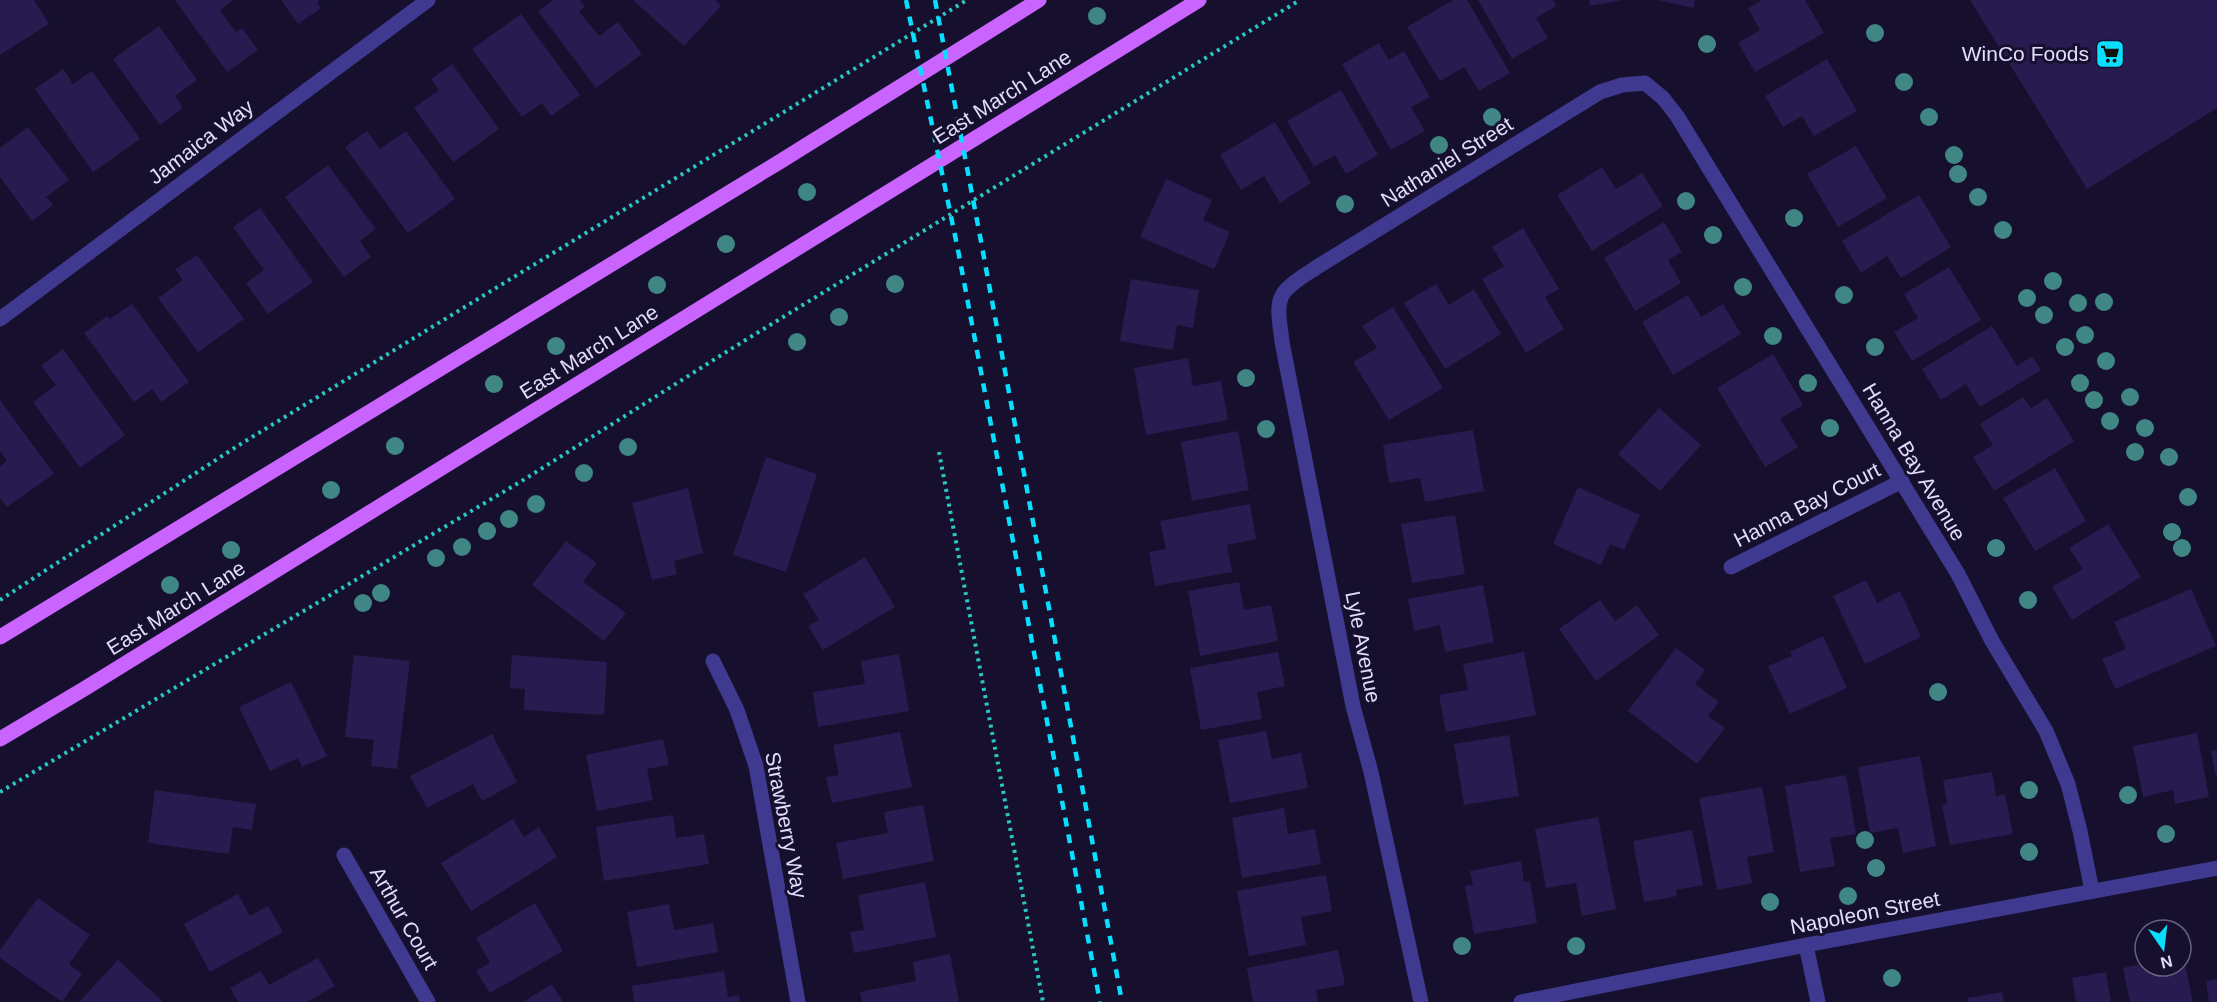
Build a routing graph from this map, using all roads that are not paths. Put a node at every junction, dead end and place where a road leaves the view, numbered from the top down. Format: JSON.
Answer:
{"nodes":[{"id":1,"x":428,"y":0,"type":"edge"},
{"id":2,"x":1039,"y":0,"type":"edge"},
{"id":3,"x":1199,"y":0,"type":"edge"},
{"id":4,"x":1645,"y":82,"type":"joint"},
{"id":5,"x":1281,"y":298,"type":"joint"},
{"id":6,"x":0,"y":319,"type":"edge"},
{"id":7,"x":1902,"y":481,"type":"junction"},
{"id":8,"x":1731,"y":567,"type":"dead end"},
{"id":9,"x":0,"y":637,"type":"edge"},
{"id":10,"x":713,"y":662,"type":"dead end"},
{"id":11,"x":0,"y":739,"type":"edge"},
{"id":12,"x":344,"y":855,"type":"dead end"},
{"id":13,"x":2217,"y":868,"type":"edge"},
{"id":14,"x":2092,"y":891,"type":"junction"},
{"id":15,"x":1806,"y":945,"type":"junction"},
{"id":16,"x":428,"y":1002,"type":"edge"},
{"id":17,"x":798,"y":1002,"type":"edge"},
{"id":18,"x":1422,"y":1002,"type":"edge"},
{"id":19,"x":1521,"y":1002,"type":"edge"},
{"id":20,"x":1818,"y":1002,"type":"edge"}],
"edges":[{"from":1,"to":6,"type":"street","name":"Jamaica Way"},
{"from":2,"to":9,"type":"main road"},
{"from":3,"to":11,"type":"main road","name":"East March Lane"},
{"from":4,"to":5,"type":"street","name":"Nathaniel Street"},
{"from":4,"to":7,"type":"street","name":"Hanna Bay Avenue"},
{"from":5,"to":18,"type":"street","name":"Lyle Avenue"},
{"from":7,"to":8,"type":"street","name":"Hanna Bay Court"},
{"from":7,"to":14,"type":"street","name":"Hanna Bay Avenue"},
{"from":10,"to":17,"type":"street","name":"Strawberry Way"},
{"from":12,"to":16,"type":"street","name":"Arthur Court"},
{"from":13,"to":14,"type":"street","name":"Napoleon Street"},
{"from":14,"to":15,"type":"street","name":"Napoleon Street"},
{"from":15,"to":19,"type":"street","name":"Napoleon Street"},
{"from":15,"to":20,"type":"street"}]}
